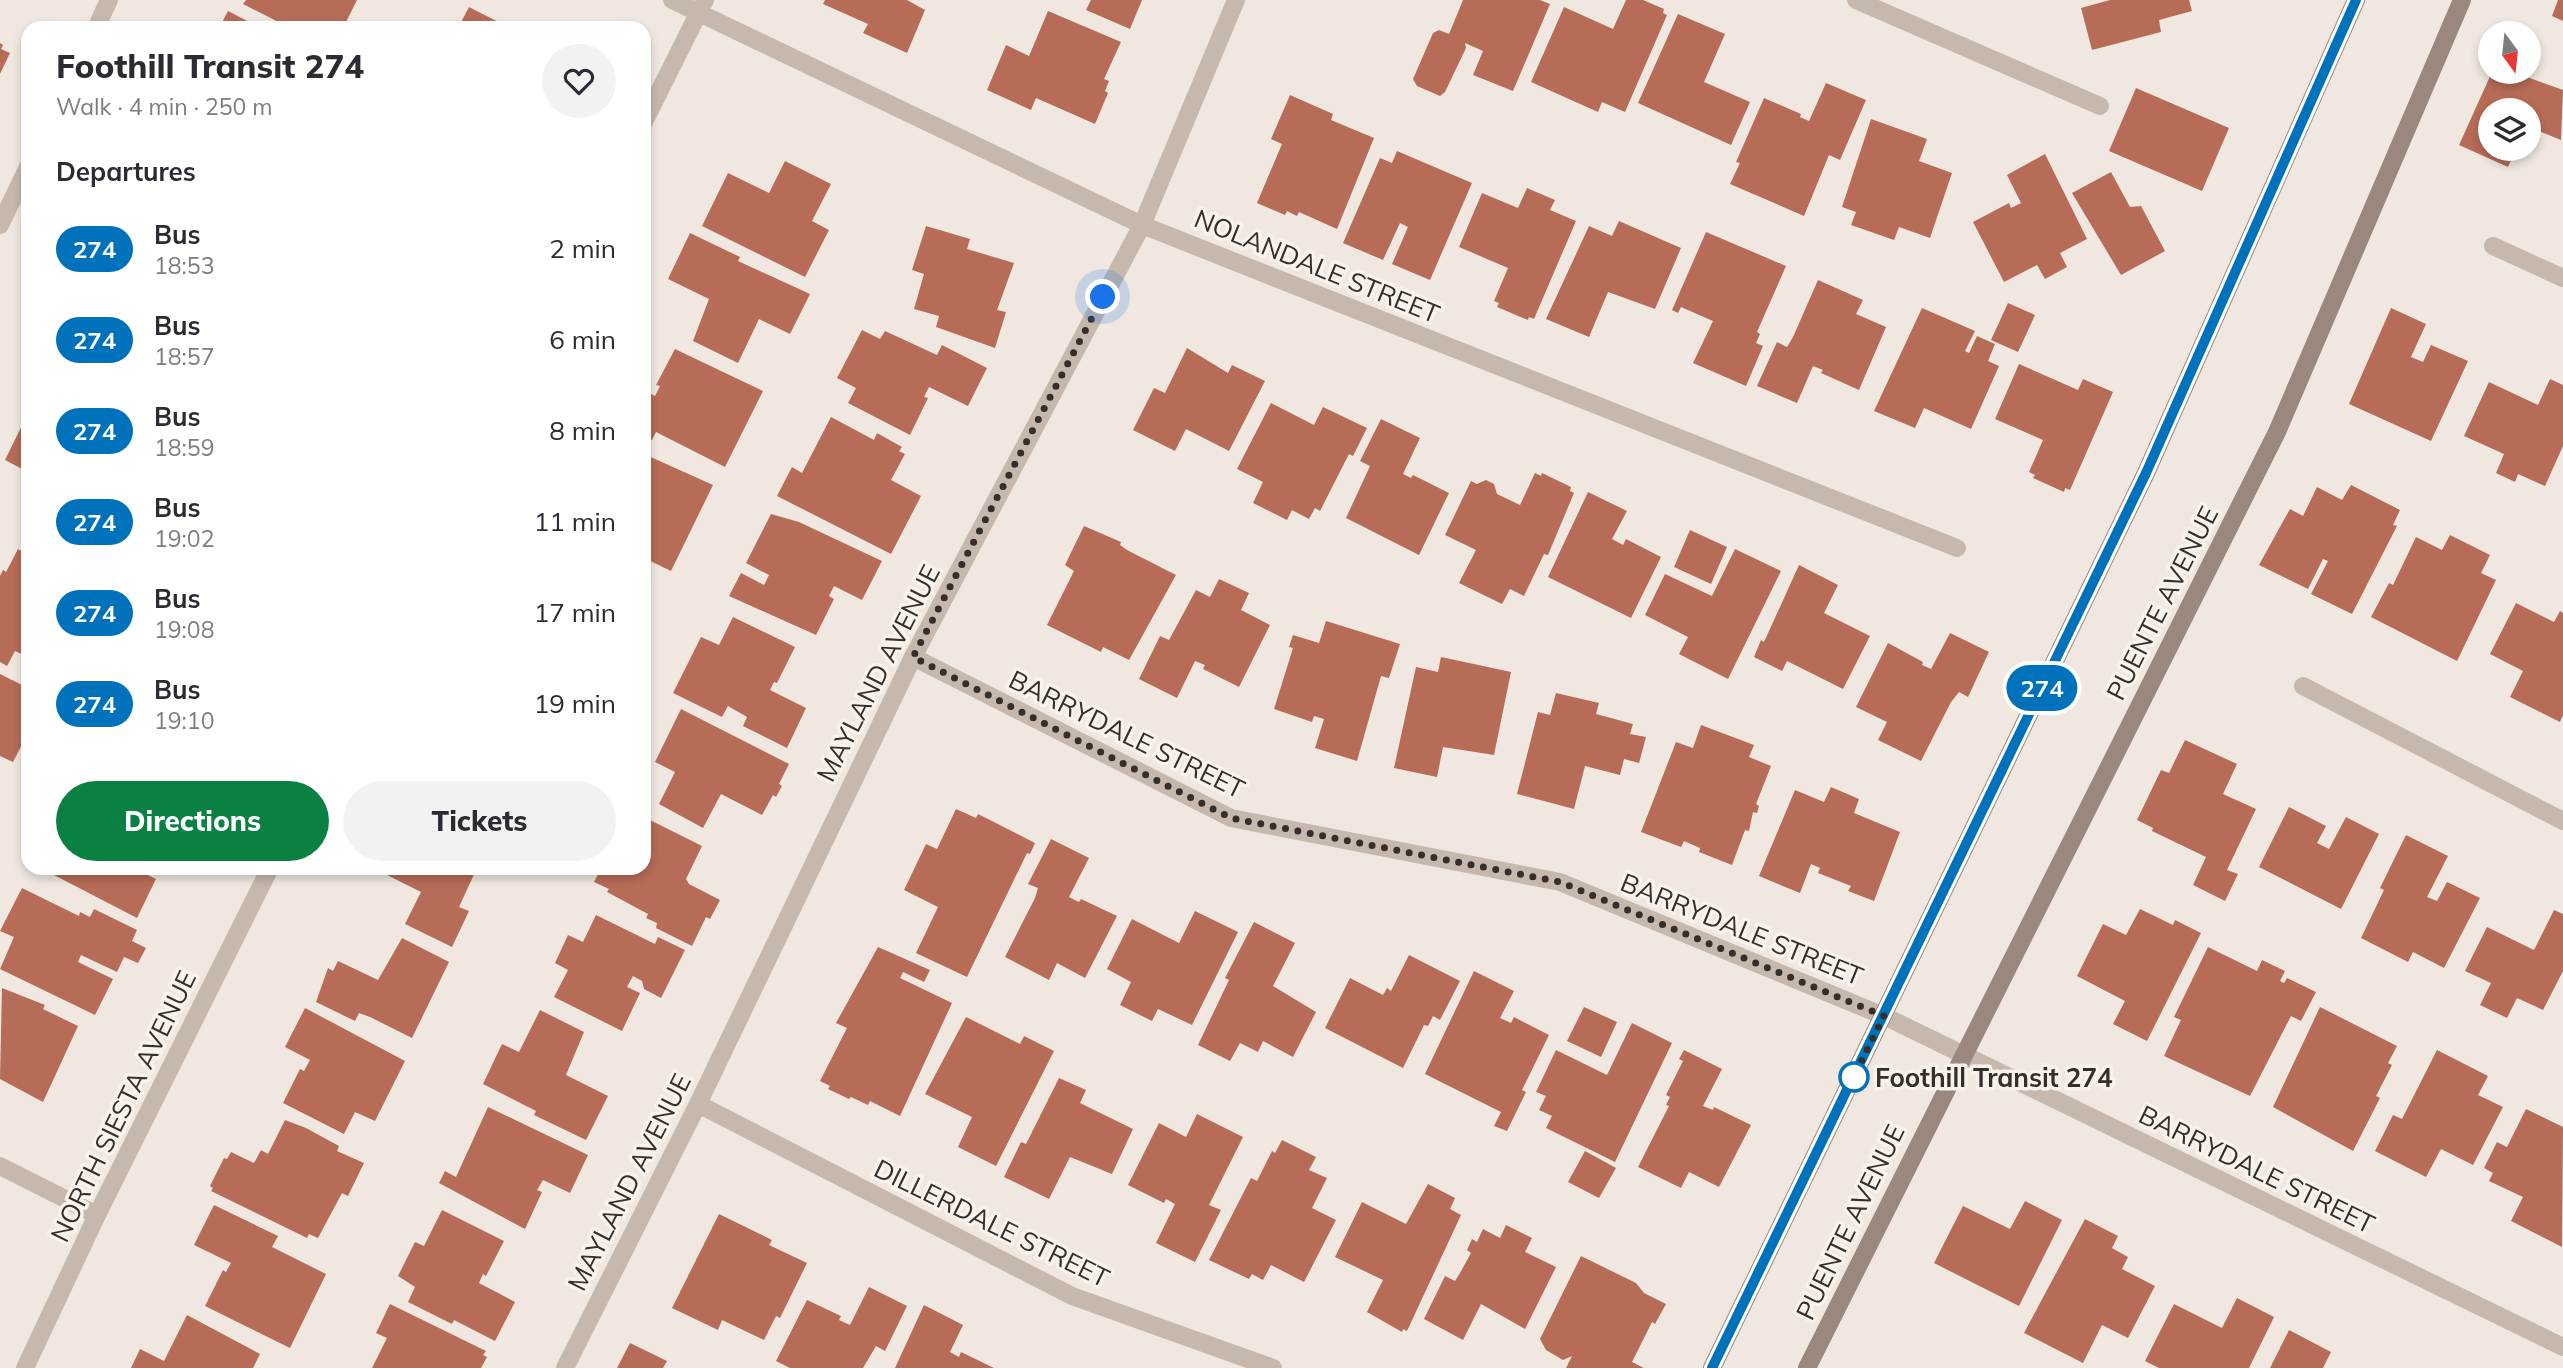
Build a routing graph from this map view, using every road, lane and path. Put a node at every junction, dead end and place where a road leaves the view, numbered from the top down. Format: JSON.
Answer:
{"nodes":[{"id":1,"x":109,"y":0,"type":"edge"},
{"id":2,"x":671,"y":0,"type":"edge"},
{"id":3,"x":1236,"y":0,"type":"edge"},
{"id":4,"x":1856,"y":0,"type":"edge"},
{"id":5,"x":2356,"y":0,"type":"edge"},
{"id":6,"x":2462,"y":0,"type":"edge"},
{"id":7,"x":702,"y":6,"type":"edge"},
{"id":8,"x":99,"y":21,"type":"edge"},
{"id":9,"x":2100,"y":106,"type":"dead end"},
{"id":10,"x":651,"y":108,"type":"edge"},
{"id":11,"x":21,"y":182,"type":"edge"},
{"id":12,"x":0,"y":225,"type":"edge"},
{"id":13,"x":1142,"y":225,"type":"junction"},
{"id":14,"x":2493,"y":246,"type":"dead end"},
{"id":15,"x":2563,"y":278,"type":"edge"},
{"id":16,"x":1957,"y":548,"type":"dead end"},
{"id":17,"x":913,"y":657,"type":"junction"},
{"id":18,"x":2303,"y":686,"type":"dead end"},
{"id":19,"x":2563,"y":821,"type":"edge"},
{"id":20,"x":267,"y":875,"type":"edge"},
{"id":21,"x":1884,"y":1016,"type":"junction"},
{"id":22,"x":1963,"y":1055,"type":"junction"},
{"id":23,"x":698,"y":1104,"type":"junction"},
{"id":24,"x":0,"y":1166,"type":"edge"},
{"id":25,"x":97,"y":1215,"type":"junction"},
{"id":26,"x":2563,"y":1347,"type":"edge"},
{"id":27,"x":25,"y":1368,"type":"edge"},
{"id":28,"x":565,"y":1368,"type":"edge"},
{"id":29,"x":1273,"y":1368,"type":"edge"},
{"id":30,"x":1712,"y":1368,"type":"edge"},
{"id":31,"x":1807,"y":1368,"type":"edge"}],
"edges":[{"from":1,"to":8,"type":"street"},
{"from":2,"to":7,"type":"street","name":"NOLANDALE STREET"},
{"from":3,"to":13,"type":"street","name":"MAYLAND AVENUE"},
{"from":4,"to":9,"type":"street"},
{"from":5,"to":21,"type":"main road"},
{"from":6,"to":22,"type":"main road","name":"PUENTE AVENUE"},
{"from":7,"to":10,"type":"street"},
{"from":7,"to":13,"type":"street","name":"NOLANDALE STREET"},
{"from":11,"to":12,"type":"street"},
{"from":13,"to":16,"type":"street","name":"NOLANDALE STREET"},
{"from":13,"to":17,"type":"street","name":"MAYLAND AVENUE"},
{"from":14,"to":15,"type":"street"},
{"from":17,"to":21,"type":"street","name":"BARRYDALE STREET"},
{"from":17,"to":23,"type":"street","name":"MAYLAND AVENUE"},
{"from":18,"to":19,"type":"street"},
{"from":20,"to":25,"type":"street","name":"NORTH SIESTA AVENUE"},
{"from":21,"to":22,"type":"street","name":"BARRYDALE STREET"},
{"from":21,"to":30,"type":"main road"},
{"from":22,"to":26,"type":"street","name":"BARRYDALE STREET"},
{"from":22,"to":31,"type":"main road","name":"PUENTE AVENUE"},
{"from":23,"to":28,"type":"street","name":"MAYLAND AVENUE"},
{"from":23,"to":29,"type":"street","name":"DILLERDALE STREET"},
{"from":24,"to":25,"type":"street"},
{"from":25,"to":27,"type":"street","name":"NORTH SIESTA AVENUE"}]}
